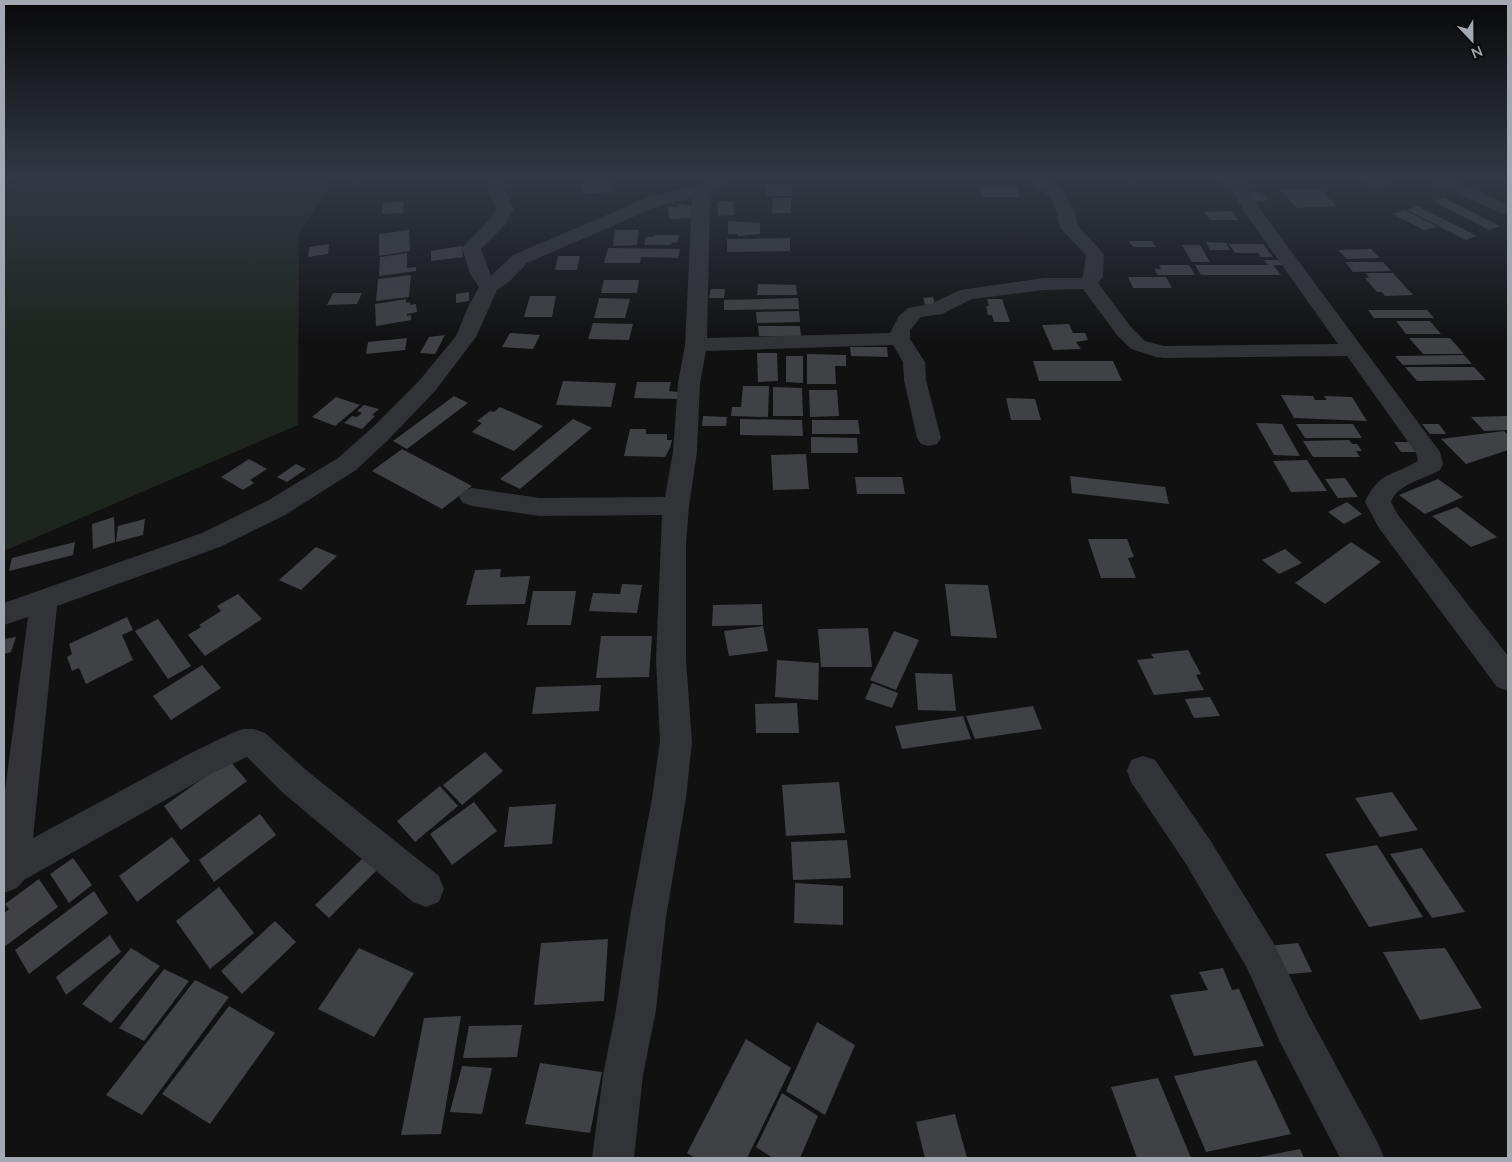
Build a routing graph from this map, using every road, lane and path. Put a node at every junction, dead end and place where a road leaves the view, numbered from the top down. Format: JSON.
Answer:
{"nodes":[{"id":1,"x":486,"y":233,"type":"edge"},
{"id":2,"x":580,"y":233,"type":"edge"},
{"id":3,"x":700,"y":233,"type":"edge"},
{"id":4,"x":1075,"y":233,"type":"edge"},
{"id":5,"x":1268,"y":233,"type":"edge"},
{"id":6,"x":1088,"y":282,"type":"junction"},
{"id":7,"x":489,"y":287,"type":"junction"},
{"id":8,"x":900,"y":339,"type":"junction"},
{"id":9,"x":696,"y":345,"type":"junction"},
{"id":10,"x":1354,"y":350,"type":"junction"},
{"id":11,"x":929,"y":438,"type":"dead end"},
{"id":12,"x":472,"y":496,"type":"dead end"},
{"id":13,"x":676,"y":506,"type":"junction"},
{"id":14,"x":44,"y":600,"type":"junction"},
{"id":15,"x":4,"y":614,"type":"edge"},
{"id":16,"x":1508,"y":678,"type":"edge"},
{"id":17,"x":1144,"y":771,"type":"dead end"},
{"id":18,"x":8,"y":871,"type":"edge"},
{"id":19,"x":426,"y":889,"type":"dead end"},
{"id":20,"x":613,"y":1158,"type":"edge"},
{"id":21,"x":1363,"y":1158,"type":"edge"}],
"edges":[{"from":1,"to":7,"type":"street"},
{"from":2,"to":7,"type":"street"},
{"from":3,"to":9,"type":"street"},
{"from":4,"to":6,"type":"street"},
{"from":5,"to":10,"type":"street"},
{"from":6,"to":8,"type":"street"},
{"from":6,"to":10,"type":"street"},
{"from":7,"to":14,"type":"street"},
{"from":8,"to":9,"type":"street"},
{"from":8,"to":11,"type":"street"},
{"from":9,"to":13,"type":"street"},
{"from":10,"to":16,"type":"street"},
{"from":12,"to":13,"type":"street"},
{"from":13,"to":20,"type":"street"},
{"from":14,"to":15,"type":"street"},
{"from":14,"to":18,"type":"street"},
{"from":17,"to":21,"type":"street"},
{"from":18,"to":19,"type":"street"}]}
